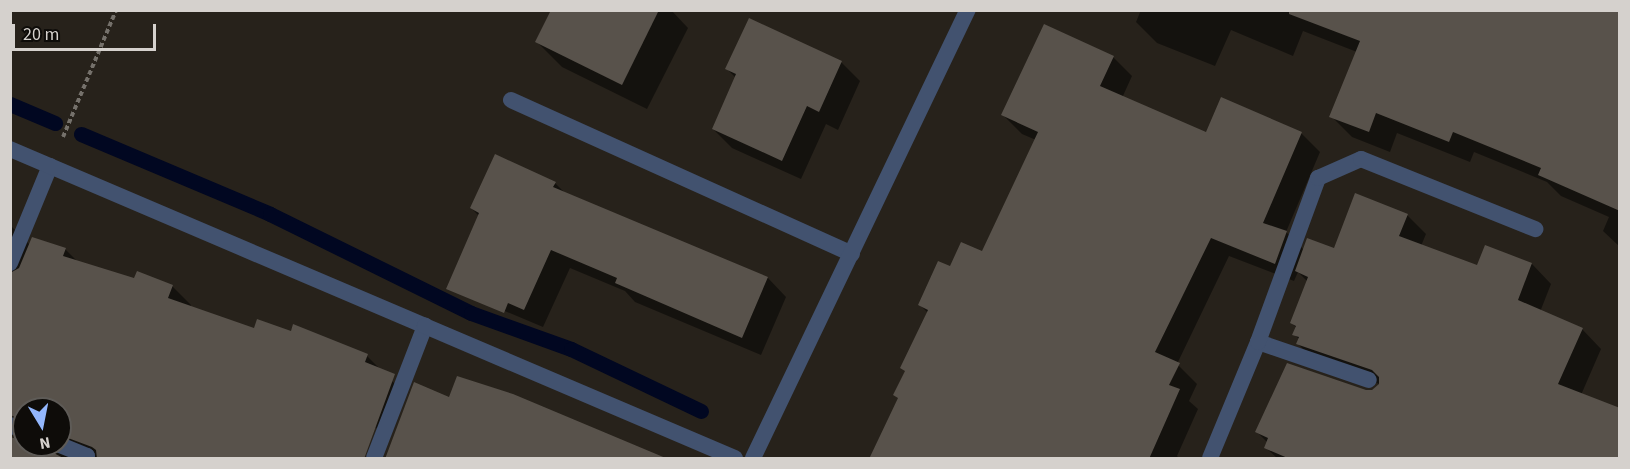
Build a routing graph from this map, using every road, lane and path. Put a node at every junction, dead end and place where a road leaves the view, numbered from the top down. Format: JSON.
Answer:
{"nodes":[{"id":1,"x":116,"y":10,"type":"edge"},
{"id":2,"x":968,"y":10,"type":"edge"},
{"id":3,"x":511,"y":100,"type":"dead end"},
{"id":4,"x":10,"y":149,"type":"edge"},
{"id":5,"x":50,"y":166,"type":"junction"},
{"id":6,"x":1535,"y":230,"type":"dead end"},
{"id":7,"x":852,"y":254,"type":"junction"},
{"id":8,"x":10,"y":263,"type":"edge"},
{"id":9,"x":424,"y":326,"type":"junction"},
{"id":10,"x":1258,"y":342,"type":"junction"},
{"id":11,"x":1369,"y":380,"type":"dead end"},
{"id":12,"x":72,"y":450,"type":"edge"},
{"id":13,"x":86,"y":459,"type":"edge"},
{"id":14,"x":374,"y":459,"type":"edge"},
{"id":15,"x":735,"y":459,"type":"edge"},
{"id":16,"x":753,"y":459,"type":"edge"},
{"id":17,"x":1210,"y":459,"type":"edge"}],
"edges":[{"from":1,"to":5,"type":"path"},
{"from":2,"to":7,"type":"street"},
{"from":3,"to":7,"type":"street"},
{"from":4,"to":5,"type":"street"},
{"from":5,"to":8,"type":"street"},
{"from":5,"to":9,"type":"street"},
{"from":6,"to":10,"type":"street"},
{"from":7,"to":16,"type":"street"},
{"from":9,"to":14,"type":"street"},
{"from":9,"to":15,"type":"street"},
{"from":10,"to":11,"type":"street"},
{"from":10,"to":17,"type":"street"},
{"from":12,"to":13,"type":"street"}]}
